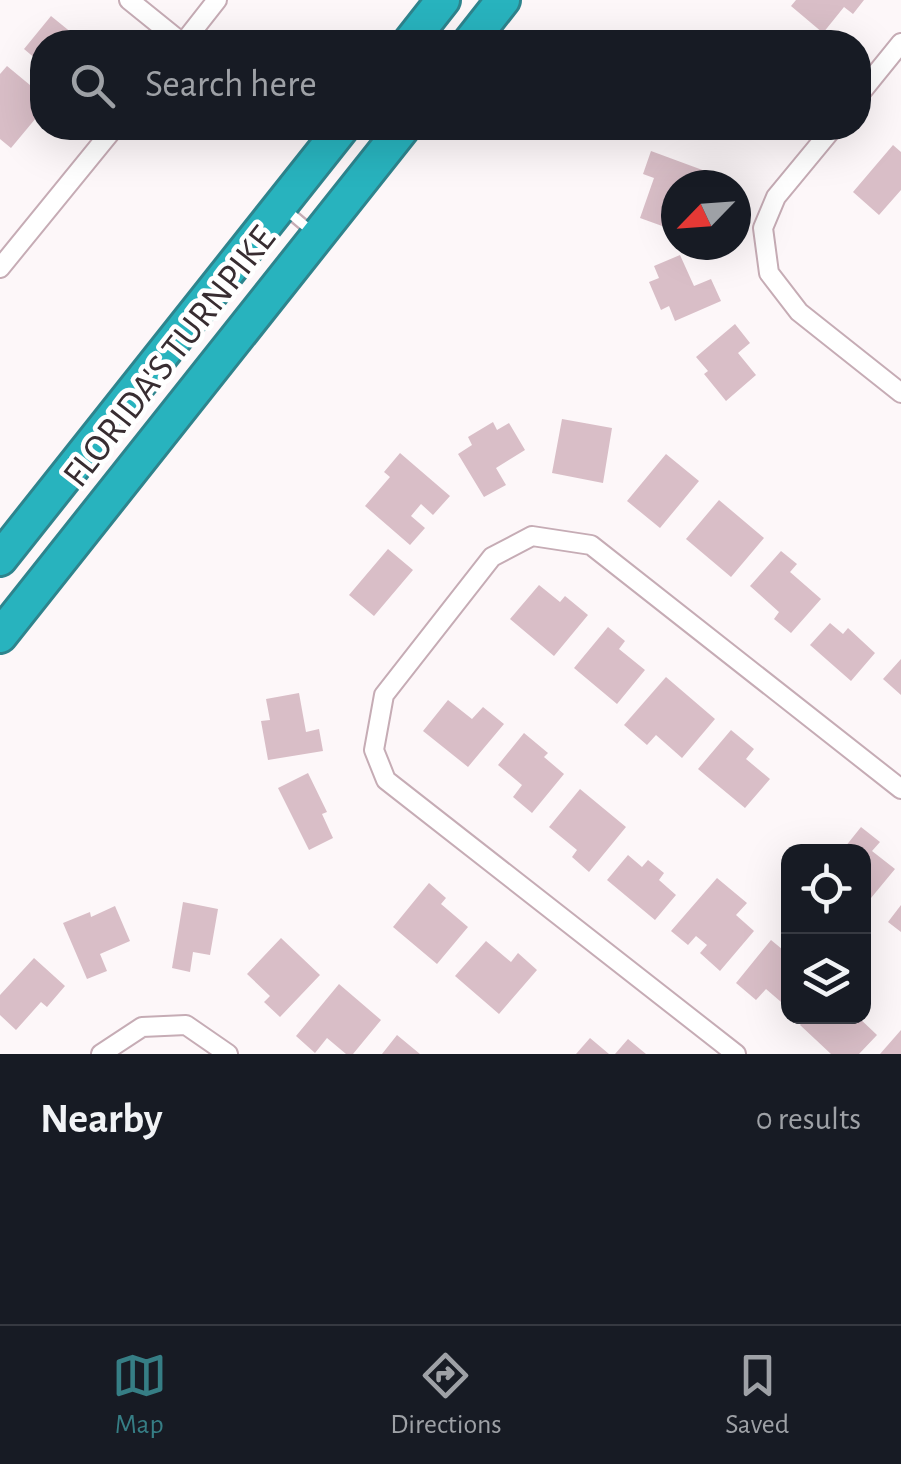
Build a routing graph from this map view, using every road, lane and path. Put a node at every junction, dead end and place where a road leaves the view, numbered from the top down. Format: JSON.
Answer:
{"nodes":[{"id":1,"x":129,"y":0,"type":"edge"},
{"id":2,"x":217,"y":0,"type":"edge"},
{"id":3,"x":444,"y":0,"type":"edge"},
{"id":4,"x":503,"y":0,"type":"edge"},
{"id":5,"x":167,"y":30,"type":"edge"},
{"id":6,"x":192,"y":30,"type":"edge"},
{"id":7,"x":420,"y":30,"type":"edge"},
{"id":8,"x":479,"y":30,"type":"edge"},
{"id":9,"x":901,"y":43,"type":"edge"},
{"id":10,"x":871,"y":80,"type":"edge"},
{"id":11,"x":104,"y":140,"type":"edge"},
{"id":12,"x":332,"y":140,"type":"edge"},
{"id":13,"x":393,"y":140,"type":"edge"},
{"id":14,"x":823,"y":140,"type":"edge"},
{"id":15,"x":280,"y":205,"type":"junction"},
{"id":16,"x":317,"y":236,"type":"junction"},
{"id":17,"x":0,"y":268,"type":"edge"},
{"id":18,"x":901,"y":393,"type":"edge"},
{"id":19,"x":0,"y":559,"type":"edge"},
{"id":20,"x":0,"y":636,"type":"edge"},
{"id":21,"x":901,"y":789,"type":"edge"},
{"id":22,"x":101,"y":1054,"type":"edge"},
{"id":23,"x":228,"y":1054,"type":"edge"},
{"id":24,"x":736,"y":1054,"type":"edge"}],
"edges":[{"from":1,"to":5,"type":"street"},
{"from":2,"to":6,"type":"street"},
{"from":3,"to":7,"type":"highway"},
{"from":4,"to":8,"type":"highway"},
{"from":9,"to":10,"type":"street"},
{"from":11,"to":17,"type":"street"},
{"from":12,"to":15,"type":"highway","name":"FLORIDA'S TURNPIKE"},
{"from":13,"to":16,"type":"highway","name":"FLORIDA'S TURNPIKE"},
{"from":14,"to":18,"type":"street"},
{"from":15,"to":16,"type":"lane"},
{"from":15,"to":19,"type":"highway","name":"FLORIDA'S TURNPIKE"},
{"from":16,"to":20,"type":"highway","name":"FLORIDA'S TURNPIKE"},
{"from":21,"to":24,"type":"street"},
{"from":22,"to":23,"type":"street"}]}
